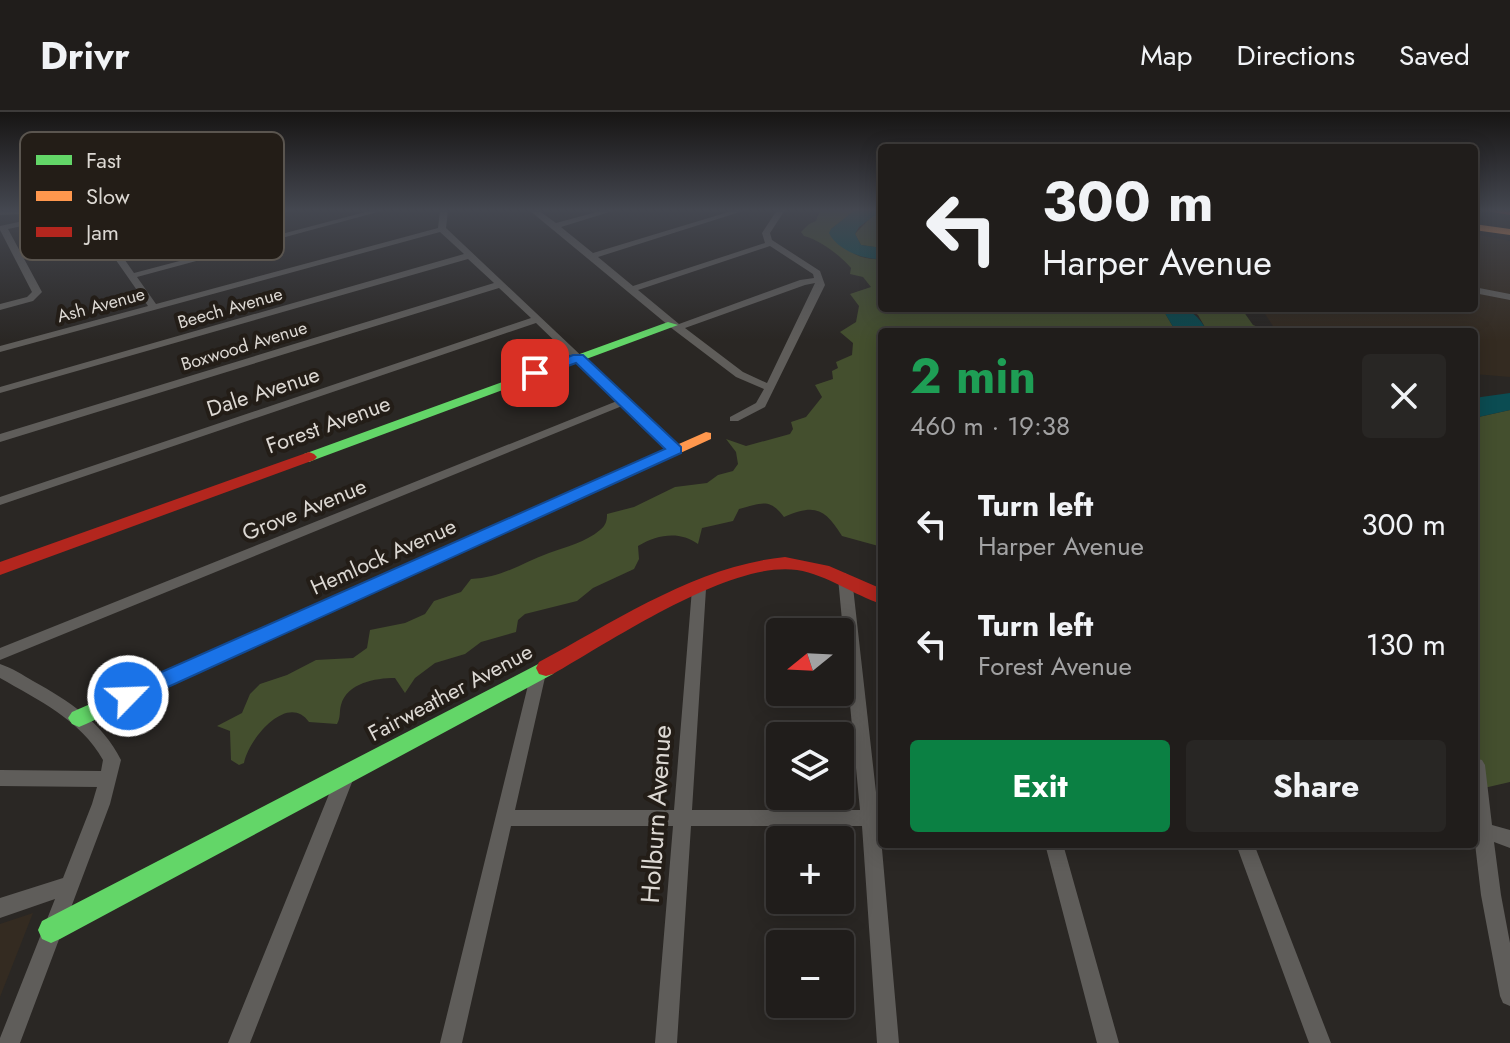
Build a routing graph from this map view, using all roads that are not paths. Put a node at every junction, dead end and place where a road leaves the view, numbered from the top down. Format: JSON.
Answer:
{"nodes":[{"id":1,"x":10,"y":253,"type":"edge"},
{"id":2,"x":352,"y":253,"type":"edge"},
{"id":3,"x":466,"y":253,"type":"edge"},
{"id":4,"x":588,"y":253,"type":"edge"},
{"id":5,"x":599,"y":253,"type":"edge"},
{"id":6,"x":740,"y":253,"type":"edge"},
{"id":7,"x":785,"y":253,"type":"edge"},
{"id":8,"x":468,"y":256,"type":"junction"},
{"id":9,"x":591,"y":256,"type":"junction"},
{"id":10,"x":121,"y":260,"type":"edge"},
{"id":11,"x":192,"y":260,"type":"edge"},
{"id":12,"x":132,"y":276,"type":"junction"},
{"id":13,"x":820,"y":280,"type":"junction"},
{"id":14,"x":498,"y":285,"type":"junction"},
{"id":15,"x":630,"y":290,"type":"junction"},
{"id":16,"x":1478,"y":291,"type":"edge"},
{"id":17,"x":1510,"y":297,"type":"edge"},
{"id":18,"x":0,"y":307,"type":"edge"},
{"id":19,"x":154,"y":307,"type":"junction"},
{"id":20,"x":538,"y":319,"type":"junction"},
{"id":21,"x":674,"y":327,"type":"junction"},
{"id":22,"x":0,"y":349,"type":"edge"},
{"id":23,"x":578,"y":358,"type":"junction"},
{"id":24,"x":771,"y":387,"type":"junction"},
{"id":25,"x":0,"y":390,"type":"edge"},
{"id":26,"x":623,"y":402,"type":"junction"},
{"id":27,"x":734,"y":419,"type":"dead end"},
{"id":28,"x":706,"y":436,"type":"dead end"},
{"id":29,"x":0,"y":438,"type":"edge"},
{"id":30,"x":675,"y":450,"type":"junction"},
{"id":31,"x":0,"y":501,"type":"edge"},
{"id":32,"x":0,"y":569,"type":"edge"},
{"id":33,"x":845,"y":578,"type":"junction"},
{"id":34,"x":699,"y":589,"type":"junction"},
{"id":35,"x":878,"y":595,"type":"edge"},
{"id":36,"x":0,"y":654,"type":"edge"},
{"id":37,"x":0,"y":670,"type":"edge"},
{"id":38,"x":538,"y":673,"type":"junction"},
{"id":39,"x":79,"y":718,"type":"junction"},
{"id":40,"x":348,"y":772,"type":"junction"},
{"id":41,"x":0,"y":778,"type":"edge"},
{"id":42,"x":108,"y":779,"type":"junction"},
{"id":43,"x":1478,"y":807,"type":"edge"},
{"id":44,"x":503,"y":818,"type":"junction"},
{"id":45,"x":682,"y":818,"type":"junction"},
{"id":46,"x":876,"y":818,"type":"edge"},
{"id":47,"x":1479,"y":828,"type":"edge"},
{"id":48,"x":1510,"y":839,"type":"edge"},
{"id":49,"x":1055,"y":848,"type":"edge"},
{"id":50,"x":1247,"y":848,"type":"edge"},
{"id":51,"x":70,"y":885,"type":"junction"},
{"id":52,"x":0,"y":908,"type":"edge"},
{"id":53,"x":51,"y":930,"type":"junction"},
{"id":54,"x":1510,"y":996,"type":"edge"},
{"id":55,"x":9,"y":1043,"type":"edge"},
{"id":56,"x":239,"y":1043,"type":"edge"},
{"id":57,"x":451,"y":1043,"type":"edge"},
{"id":58,"x":666,"y":1043,"type":"edge"},
{"id":59,"x":888,"y":1043,"type":"edge"},
{"id":60,"x":1108,"y":1043,"type":"edge"},
{"id":61,"x":1320,"y":1043,"type":"edge"}],
"edges":[{"from":1,"to":18,"type":"street"},
{"from":2,"to":19,"type":"street","name":"Ash Avenue"},
{"from":3,"to":8,"type":"street"},
{"from":4,"to":9,"type":"street"},
{"from":5,"to":9,"type":"street"},
{"from":6,"to":15,"type":"street"},
{"from":7,"to":13,"type":"street"},
{"from":8,"to":14,"type":"street"},
{"from":8,"to":25,"type":"street","name":"Beech Avenue"},
{"from":9,"to":15,"type":"street"},
{"from":10,"to":12,"type":"street"},
{"from":11,"to":12,"type":"street"},
{"from":12,"to":19,"type":"street"},
{"from":13,"to":21,"type":"street"},
{"from":13,"to":24,"type":"street"},
{"from":14,"to":20,"type":"street"},
{"from":14,"to":29,"type":"street","name":"Boxwood Avenue"},
{"from":15,"to":21,"type":"street"},
{"from":16,"to":17,"type":"street"},
{"from":19,"to":22,"type":"street","name":"Ash Avenue"},
{"from":20,"to":23,"type":"street"},
{"from":20,"to":31,"type":"street","name":"Dale Avenue"},
{"from":21,"to":23,"type":"main road","name":"Forest Avenue"},
{"from":21,"to":24,"type":"street"},
{"from":23,"to":26,"type":"street"},
{"from":23,"to":32,"type":"main road","name":"Forest Avenue"},
{"from":24,"to":27,"type":"street"},
{"from":26,"to":30,"type":"street"},
{"from":26,"to":36,"type":"street","name":"Grove Avenue"},
{"from":28,"to":30,"type":"main road","name":"Hemlock Avenue"},
{"from":30,"to":39,"type":"main road","name":"Hemlock Avenue"},
{"from":33,"to":34,"type":"main road","name":"Fairweather Avenue"},
{"from":33,"to":35,"type":"main road","name":"Fairweather Avenue"},
{"from":33,"to":46,"type":"street"},
{"from":34,"to":38,"type":"main road","name":"Fairweather Avenue"},
{"from":34,"to":45,"type":"street","name":"Holburn Avenue"},
{"from":37,"to":39,"type":"street"},
{"from":38,"to":40,"type":"main road","name":"Fairweather Avenue"},
{"from":38,"to":44,"type":"street"},
{"from":39,"to":42,"type":"street"},
{"from":40,"to":53,"type":"main road","name":"Fairweather Avenue"},
{"from":40,"to":56,"type":"street"},
{"from":41,"to":42,"type":"street"},
{"from":42,"to":51,"type":"street"},
{"from":43,"to":47,"type":"street"},
{"from":44,"to":45,"type":"street"},
{"from":44,"to":57,"type":"street"},
{"from":45,"to":46,"type":"street"},
{"from":45,"to":58,"type":"street","name":"Holburn Avenue"},
{"from":46,"to":59,"type":"street"},
{"from":47,"to":48,"type":"street"},
{"from":47,"to":54,"type":"street"},
{"from":49,"to":60,"type":"street"},
{"from":50,"to":61,"type":"street"},
{"from":51,"to":52,"type":"street"},
{"from":51,"to":53,"type":"street"},
{"from":53,"to":55,"type":"street"}]}
